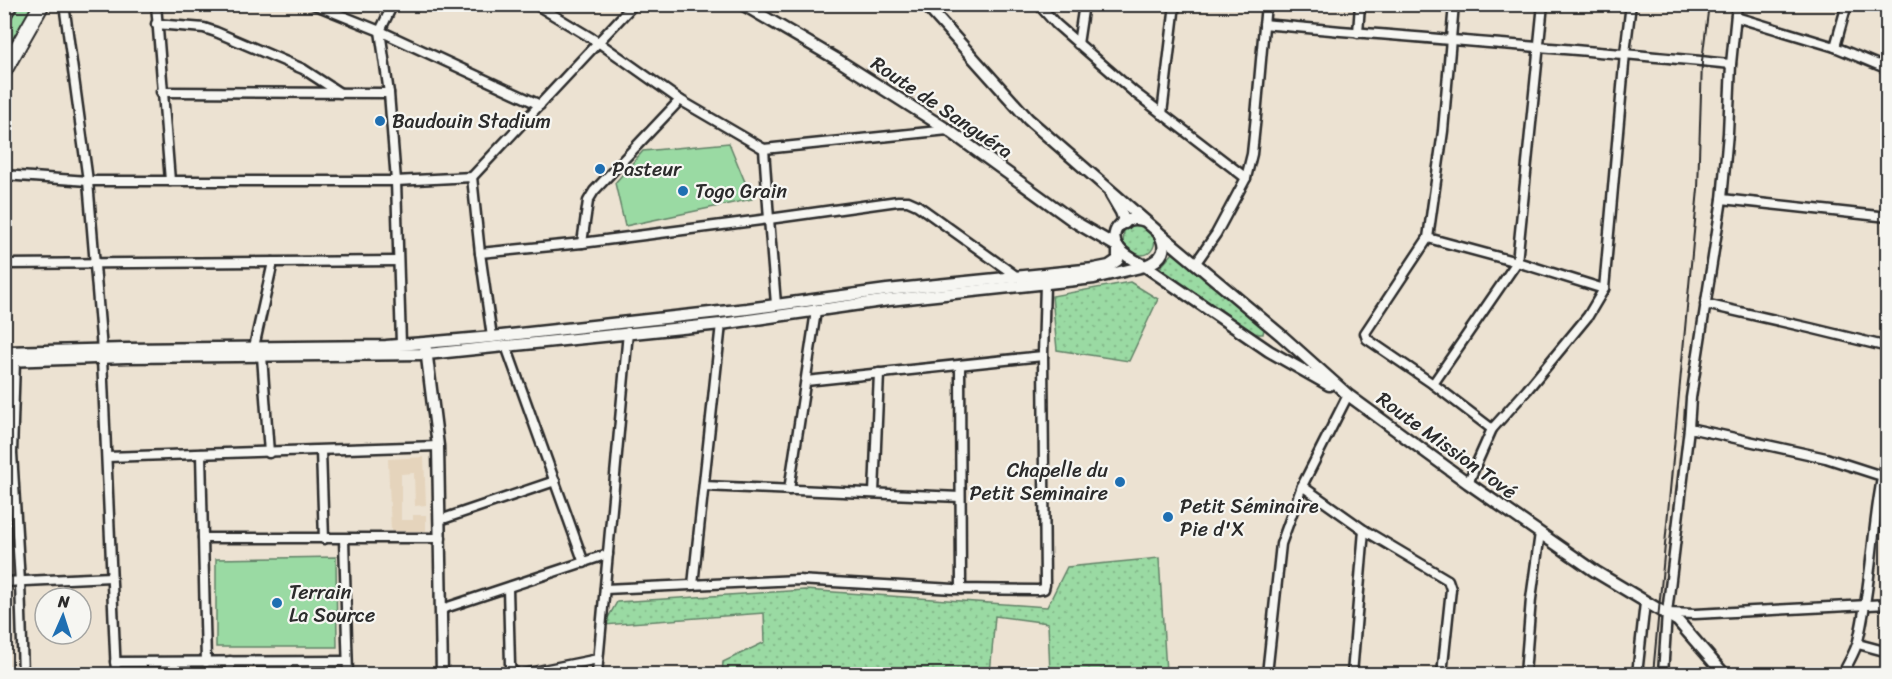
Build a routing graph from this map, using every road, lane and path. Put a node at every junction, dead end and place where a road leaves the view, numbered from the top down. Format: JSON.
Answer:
{"nodes":[{"id":1,"x":42,"y":4,"type":"edge"},
{"id":2,"x":64,"y":4,"type":"edge"},
{"id":3,"x":156,"y":4,"type":"edge"},
{"id":4,"x":313,"y":4,"type":"edge"},
{"id":5,"x":393,"y":4,"type":"edge"},
{"id":6,"x":535,"y":4,"type":"edge"},
{"id":7,"x":634,"y":4,"type":"edge"},
{"id":8,"x":742,"y":4,"type":"edge"},
{"id":9,"x":925,"y":4,"type":"edge"},
{"id":10,"x":1038,"y":4,"type":"edge"},
{"id":11,"x":1084,"y":4,"type":"edge"},
{"id":12,"x":1175,"y":4,"type":"edge"},
{"id":13,"x":1266,"y":4,"type":"edge"},
{"id":14,"x":1360,"y":4,"type":"edge"},
{"id":15,"x":1454,"y":4,"type":"edge"},
{"id":16,"x":1543,"y":4,"type":"edge"},
{"id":17,"x":1631,"y":4,"type":"edge"},
{"id":18,"x":1737,"y":4,"type":"edge"},
{"id":19,"x":1847,"y":4,"type":"edge"},
{"id":20,"x":1736,"y":17,"type":"junction"},
{"id":21,"x":156,"y":24,"type":"junction"},
{"id":22,"x":1264,"y":24,"type":"junction"},
{"id":23,"x":380,"y":31,"type":"junction"},
{"id":24,"x":1358,"y":33,"type":"junction"},
{"id":25,"x":1451,"y":39,"type":"junction"},
{"id":26,"x":598,"y":42,"type":"junction"},
{"id":27,"x":1078,"y":44,"type":"junction"},
{"id":28,"x":1835,"y":47,"type":"junction"},
{"id":29,"x":1540,"y":48,"type":"junction"},
{"id":30,"x":1625,"y":53,"type":"junction"},
{"id":31,"x":1731,"y":64,"type":"junction"},
{"id":32,"x":1887,"y":69,"type":"edge"},
{"id":33,"x":4,"y":71,"type":"edge"},
{"id":34,"x":161,"y":92,"type":"junction"},
{"id":35,"x":340,"y":93,"type":"junction"},
{"id":36,"x":389,"y":93,"type":"junction"},
{"id":37,"x":680,"y":100,"type":"junction"},
{"id":38,"x":540,"y":105,"type":"junction"},
{"id":39,"x":1162,"y":114,"type":"junction"},
{"id":40,"x":948,"y":130,"type":"junction"},
{"id":41,"x":764,"y":149,"type":"junction"},
{"id":42,"x":4,"y":175,"type":"edge"},
{"id":43,"x":472,"y":177,"type":"junction"},
{"id":44,"x":1246,"y":178,"type":"junction"},
{"id":45,"x":88,"y":181,"type":"junction"},
{"id":46,"x":170,"y":181,"type":"junction"},
{"id":47,"x":396,"y":181,"type":"junction"},
{"id":48,"x":1104,"y":184,"type":"junction"},
{"id":49,"x":1722,"y":199,"type":"junction"},
{"id":50,"x":1887,"y":217,"type":"edge"},
{"id":51,"x":769,"y":219,"type":"junction"},
{"id":52,"x":1145,"y":221,"type":"junction"},
{"id":53,"x":1075,"y":222,"type":"junction"},
{"id":54,"x":1119,"y":227,"type":"junction"},
{"id":55,"x":1158,"y":232,"type":"junction"},
{"id":56,"x":1428,"y":238,"type":"junction"},
{"id":57,"x":582,"y":243,"type":"junction"},
{"id":58,"x":1118,"y":247,"type":"junction"},
{"id":59,"x":480,"y":253,"type":"junction"},
{"id":60,"x":398,"y":261,"type":"junction"},
{"id":61,"x":273,"y":262,"type":"junction"},
{"id":62,"x":1518,"y":262,"type":"junction"},
{"id":63,"x":4,"y":264,"type":"edge"},
{"id":64,"x":95,"y":264,"type":"junction"},
{"id":65,"x":1195,"y":264,"type":"junction"},
{"id":66,"x":1145,"y":266,"type":"junction"},
{"id":67,"x":1016,"y":276,"type":"junction"},
{"id":68,"x":1045,"y":283,"type":"junction"},
{"id":69,"x":1604,"y":290,"type":"junction"},
{"id":70,"x":776,"y":304,"type":"junction"},
{"id":71,"x":1705,"y":304,"type":"junction"},
{"id":72,"x":816,"y":311,"type":"junction"},
{"id":73,"x":778,"y":316,"type":"junction"},
{"id":74,"x":721,"y":324,"type":"junction"},
{"id":75,"x":628,"y":327,"type":"junction"},
{"id":76,"x":1281,"y":335,"type":"junction"},
{"id":77,"x":492,"y":338,"type":"junction"},
{"id":78,"x":401,"y":344,"type":"junction"},
{"id":79,"x":506,"y":346,"type":"junction"},
{"id":80,"x":254,"y":347,"type":"junction"},
{"id":81,"x":1887,"y":347,"type":"edge"},
{"id":82,"x":426,"y":348,"type":"junction"},
{"id":83,"x":1269,"y":351,"type":"junction"},
{"id":84,"x":4,"y":352,"type":"edge"},
{"id":85,"x":102,"y":354,"type":"junction"},
{"id":86,"x":262,"y":356,"type":"junction"},
{"id":87,"x":1042,"y":356,"type":"junction"},
{"id":88,"x":10,"y":361,"type":"edge"},
{"id":89,"x":960,"y":366,"type":"junction"},
{"id":90,"x":879,"y":373,"type":"junction"},
{"id":91,"x":806,"y":381,"type":"junction"},
{"id":92,"x":1433,"y":384,"type":"junction"},
{"id":93,"x":1348,"y":396,"type":"junction"},
{"id":94,"x":1689,"y":428,"type":"junction"},
{"id":95,"x":1492,"y":429,"type":"junction"},
{"id":96,"x":438,"y":446,"type":"junction"},
{"id":97,"x":321,"y":451,"type":"junction"},
{"id":98,"x":1887,"y":451,"type":"edge"},
{"id":99,"x":8,"y":453,"type":"edge"},
{"id":100,"x":269,"y":453,"type":"junction"},
{"id":101,"x":201,"y":454,"type":"junction"},
{"id":102,"x":107,"y":457,"type":"junction"},
{"id":103,"x":1884,"y":477,"type":"edge"},
{"id":104,"x":555,"y":481,"type":"junction"},
{"id":105,"x":1468,"y":483,"type":"junction"},
{"id":106,"x":705,"y":486,"type":"junction"},
{"id":107,"x":1302,"y":486,"type":"junction"},
{"id":108,"x":789,"y":490,"type":"junction"},
{"id":109,"x":874,"y":493,"type":"junction"},
{"id":110,"x":960,"y":497,"type":"junction"},
{"id":111,"x":440,"y":520,"type":"junction"},
{"id":112,"x":1364,"y":530,"type":"junction"},
{"id":113,"x":1540,"y":533,"type":"junction"},
{"id":114,"x":441,"y":537,"type":"junction"},
{"id":115,"x":203,"y":538,"type":"junction"},
{"id":116,"x":344,"y":538,"type":"junction"},
{"id":117,"x":324,"y":539,"type":"junction"},
{"id":118,"x":608,"y":554,"type":"junction"},
{"id":119,"x":584,"y":563,"type":"junction"},
{"id":120,"x":111,"y":577,"type":"junction"},
{"id":121,"x":4,"y":582,"type":"edge"},
{"id":122,"x":20,"y":582,"type":"junction"},
{"id":123,"x":693,"y":585,"type":"junction"},
{"id":124,"x":508,"y":588,"type":"junction"},
{"id":125,"x":605,"y":589,"type":"junction"},
{"id":126,"x":961,"y":590,"type":"junction"},
{"id":127,"x":1645,"y":603,"type":"junction"},
{"id":128,"x":1865,"y":604,"type":"junction"},
{"id":129,"x":1887,"y":604,"type":"edge"},
{"id":130,"x":442,"y":609,"type":"junction"},
{"id":131,"x":1667,"y":613,"type":"junction"},
{"id":132,"x":1858,"y":644,"type":"junction"},
{"id":133,"x":1887,"y":652,"type":"edge"},
{"id":134,"x":598,"y":659,"type":"junction"},
{"id":135,"x":230,"y":661,"type":"junction"},
{"id":136,"x":347,"y":661,"type":"junction"},
{"id":137,"x":115,"y":662,"type":"junction"},
{"id":138,"x":206,"y":662,"type":"junction"},
{"id":139,"x":23,"y":675,"type":"edge"},
{"id":140,"x":116,"y":675,"type":"edge"},
{"id":141,"x":230,"y":675,"type":"edge"},
{"id":142,"x":348,"y":675,"type":"edge"},
{"id":143,"x":442,"y":675,"type":"edge"},
{"id":144,"x":517,"y":675,"type":"edge"},
{"id":145,"x":523,"y":675,"type":"edge"},
{"id":146,"x":597,"y":675,"type":"edge"},
{"id":147,"x":1267,"y":675,"type":"edge"},
{"id":148,"x":1352,"y":675,"type":"edge"},
{"id":149,"x":1442,"y":675,"type":"edge"},
{"id":150,"x":1525,"y":675,"type":"edge"},
{"id":151,"x":1637,"y":675,"type":"edge"},
{"id":152,"x":1663,"y":675,"type":"edge"},
{"id":153,"x":1724,"y":675,"type":"edge"},
{"id":154,"x":1843,"y":675,"type":"edge"}],
"edges":[{"from":1,"to":33,"type":"main road"},
{"from":2,"to":45,"type":"street"},
{"from":3,"to":21,"type":"street"},
{"from":4,"to":23,"type":"street"},
{"from":5,"to":23,"type":"street"},
{"from":6,"to":26,"type":"street"},
{"from":7,"to":26,"type":"street"},
{"from":8,"to":40,"type":"street","name":"Route de Sanguéra"},
{"from":9,"to":48,"type":"street"},
{"from":10,"to":27,"type":"street"},
{"from":11,"to":27,"type":"street"},
{"from":12,"to":39,"type":"street"},
{"from":13,"to":22,"type":"street"},
{"from":14,"to":24,"type":"street"},
{"from":15,"to":25,"type":"street"},
{"from":16,"to":29,"type":"street"},
{"from":17,"to":30,"type":"street"},
{"from":18,"to":20,"type":"street"},
{"from":19,"to":28,"type":"street"},
{"from":20,"to":28,"type":"street"},
{"from":20,"to":31,"type":"street"},
{"from":21,"to":34,"type":"street"},
{"from":21,"to":35,"type":"street"},
{"from":22,"to":24,"type":"street"},
{"from":22,"to":44,"type":"street"},
{"from":23,"to":36,"type":"street"},
{"from":23,"to":38,"type":"street"},
{"from":24,"to":25,"type":"street"},
{"from":25,"to":29,"type":"street"},
{"from":25,"to":56,"type":"street"},
{"from":26,"to":37,"type":"street"},
{"from":26,"to":38,"type":"street"},
{"from":27,"to":39,"type":"street"},
{"from":28,"to":32,"type":"street"},
{"from":29,"to":30,"type":"street"},
{"from":29,"to":62,"type":"street"},
{"from":30,"to":31,"type":"street"},
{"from":30,"to":69,"type":"street"},
{"from":31,"to":49,"type":"street"},
{"from":34,"to":35,"type":"street"},
{"from":34,"to":46,"type":"street"},
{"from":35,"to":36,"type":"street"},
{"from":36,"to":47,"type":"street"},
{"from":37,"to":41,"type":"street"},
{"from":37,"to":57,"type":"street"},
{"from":38,"to":43,"type":"street"},
{"from":39,"to":44,"type":"street"},
{"from":40,"to":41,"type":"street"},
{"from":40,"to":53,"type":"street","name":"Route de Sanguéra"},
{"from":41,"to":51,"type":"street"},
{"from":42,"to":45,"type":"street"},
{"from":43,"to":47,"type":"street"},
{"from":43,"to":59,"type":"street"},
{"from":44,"to":65,"type":"street"},
{"from":45,"to":46,"type":"street"},
{"from":45,"to":64,"type":"street"},
{"from":46,"to":47,"type":"street"},
{"from":47,"to":60,"type":"street"},
{"from":48,"to":52,"type":"street"},
{"from":48,"to":54,"type":"street"},
{"from":49,"to":50,"type":"street"},
{"from":49,"to":71,"type":"street"},
{"from":51,"to":57,"type":"street"},
{"from":51,"to":67,"type":"street"},
{"from":51,"to":70,"type":"street"},
{"from":52,"to":54,"type":"street"},
{"from":52,"to":55,"type":"street"},
{"from":53,"to":54,"type":"street"},
{"from":53,"to":58,"type":"street","name":"Route de Sanguéra"},
{"from":54,"to":58,"type":"street"},
{"from":55,"to":65,"type":"street","name":"Route Mission Tové"},
{"from":55,"to":66,"type":"street"},
{"from":56,"to":62,"type":"street"},
{"from":56,"to":92,"type":"street"},
{"from":57,"to":59,"type":"street"},
{"from":58,"to":66,"type":"street"},
{"from":58,"to":67,"type":"street"},
{"from":59,"to":77,"type":"street"},
{"from":60,"to":61,"type":"street"},
{"from":60,"to":78,"type":"street"},
{"from":61,"to":64,"type":"street"},
{"from":61,"to":80,"type":"street"},
{"from":62,"to":69,"type":"street"},
{"from":62,"to":92,"type":"street"},
{"from":63,"to":64,"type":"street"},
{"from":64,"to":85,"type":"street"},
{"from":65,"to":76,"type":"street","name":"Route Mission Tové"},
{"from":66,"to":68,"type":"street"},
{"from":66,"to":83,"type":"street"},
{"from":67,"to":70,"type":"street"},
{"from":68,"to":72,"type":"street"},
{"from":68,"to":87,"type":"street"},
{"from":69,"to":95,"type":"street"},
{"from":70,"to":73,"type":"street"},
{"from":70,"to":75,"type":"street"},
{"from":71,"to":81,"type":"street"},
{"from":71,"to":94,"type":"street"},
{"from":72,"to":73,"type":"street"},
{"from":72,"to":91,"type":"street"},
{"from":73,"to":74,"type":"street"},
{"from":74,"to":75,"type":"street"},
{"from":74,"to":106,"type":"street"},
{"from":75,"to":77,"type":"street"},
{"from":75,"to":79,"type":"street"},
{"from":75,"to":118,"type":"street"},
{"from":76,"to":83,"type":"street"},
{"from":76,"to":93,"type":"street","name":"Route Mission Tové"},
{"from":77,"to":82,"type":"street"},
{"from":78,"to":80,"type":"street"},
{"from":78,"to":82,"type":"street"},
{"from":79,"to":82,"type":"street"},
{"from":79,"to":104,"type":"street"},
{"from":80,"to":85,"type":"street"},
{"from":82,"to":86,"type":"street"},
{"from":82,"to":96,"type":"street"},
{"from":83,"to":93,"type":"street"},
{"from":84,"to":85,"type":"street"},
{"from":85,"to":86,"type":"street"},
{"from":85,"to":88,"type":"street"},
{"from":85,"to":102,"type":"street"},
{"from":86,"to":100,"type":"street"},
{"from":87,"to":89,"type":"street"},
{"from":87,"to":126,"type":"street"},
{"from":88,"to":99,"type":"street"},
{"from":89,"to":90,"type":"street"},
{"from":89,"to":110,"type":"street"},
{"from":90,"to":91,"type":"street"},
{"from":90,"to":109,"type":"street"},
{"from":91,"to":108,"type":"street"},
{"from":92,"to":95,"type":"street"},
{"from":93,"to":105,"type":"street","name":"Route Mission Tové"},
{"from":93,"to":107,"type":"street"},
{"from":94,"to":103,"type":"street"},
{"from":94,"to":131,"type":"street"},
{"from":95,"to":105,"type":"street"},
{"from":96,"to":97,"type":"street"},
{"from":96,"to":111,"type":"street"},
{"from":97,"to":100,"type":"street"},
{"from":97,"to":117,"type":"street"},
{"from":98,"to":103,"type":"street"},
{"from":99,"to":122,"type":"street"},
{"from":100,"to":101,"type":"street"},
{"from":101,"to":102,"type":"street"},
{"from":101,"to":115,"type":"street"},
{"from":102,"to":120,"type":"street"},
{"from":103,"to":128,"type":"street"},
{"from":104,"to":111,"type":"street"},
{"from":104,"to":119,"type":"street"},
{"from":105,"to":113,"type":"street","name":"Route Mission Tové"},
{"from":106,"to":108,"type":"street"},
{"from":106,"to":123,"type":"street"},
{"from":107,"to":112,"type":"street"},
{"from":107,"to":147,"type":"street"},
{"from":108,"to":109,"type":"street"},
{"from":109,"to":110,"type":"street"},
{"from":110,"to":126,"type":"street"},
{"from":111,"to":114,"type":"street"},
{"from":112,"to":148,"type":"street"},
{"from":112,"to":149,"type":"street"},
{"from":113,"to":127,"type":"street","name":"Route Mission Tové"},
{"from":113,"to":150,"type":"street"},
{"from":114,"to":116,"type":"street"},
{"from":114,"to":130,"type":"street"},
{"from":115,"to":117,"type":"street"},
{"from":115,"to":138,"type":"street"},
{"from":116,"to":117,"type":"street"},
{"from":116,"to":136,"type":"street"},
{"from":118,"to":119,"type":"street"},
{"from":118,"to":125,"type":"street"},
{"from":119,"to":124,"type":"street"},
{"from":120,"to":122,"type":"street"},
{"from":120,"to":137,"type":"street"},
{"from":121,"to":122,"type":"street"},
{"from":122,"to":139,"type":"street"},
{"from":123,"to":125,"type":"street"},
{"from":123,"to":126,"type":"street"},
{"from":124,"to":130,"type":"street"},
{"from":124,"to":144,"type":"street"},
{"from":125,"to":134,"type":"street"},
{"from":127,"to":131,"type":"street","name":"Route Mission Tové"},
{"from":127,"to":151,"type":"street"},
{"from":128,"to":129,"type":"street"},
{"from":128,"to":131,"type":"street"},
{"from":128,"to":132,"type":"street"},
{"from":130,"to":143,"type":"street"},
{"from":131,"to":152,"type":"street"},
{"from":131,"to":153,"type":"street","name":"Route Mission Tové"},
{"from":132,"to":133,"type":"street"},
{"from":132,"to":154,"type":"street"},
{"from":134,"to":145,"type":"street"},
{"from":134,"to":146,"type":"street"},
{"from":135,"to":136,"type":"street"},
{"from":135,"to":138,"type":"street"},
{"from":135,"to":141,"type":"street"},
{"from":136,"to":142,"type":"street"},
{"from":137,"to":138,"type":"street"},
{"from":137,"to":140,"type":"street"}]}
